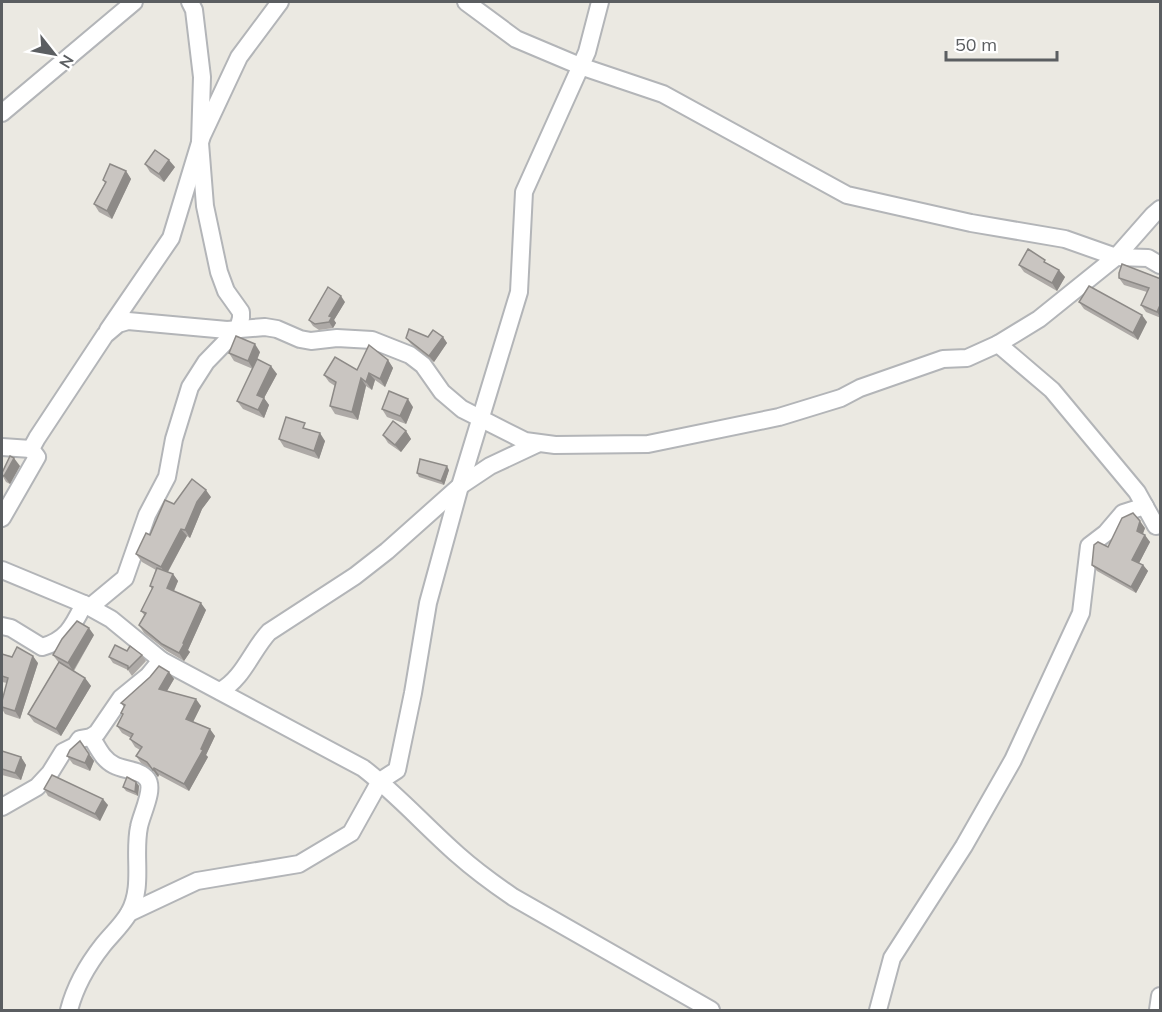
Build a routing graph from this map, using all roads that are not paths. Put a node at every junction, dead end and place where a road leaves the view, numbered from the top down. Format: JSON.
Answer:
{"nodes":[{"id":1,"x":134,"y":2,"type":"edge"},
{"id":2,"x":190,"y":2,"type":"edge"},
{"id":3,"x":280,"y":2,"type":"edge"},
{"id":4,"x":466,"y":2,"type":"edge"},
{"id":5,"x":600,"y":2,"type":"edge"},
{"id":6,"x":580,"y":66,"type":"junction"},
{"id":7,"x":2,"y":112,"type":"edge"},
{"id":8,"x":200,"y":143,"type":"junction"},
{"id":9,"x":1161,"y":209,"type":"edge"},
{"id":10,"x":1116,"y":257,"type":"junction"},
{"id":11,"x":1161,"y":265,"type":"edge"},
{"id":12,"x":238,"y":329,"type":"junction"},
{"id":13,"x":105,"y":335,"type":"junction"},
{"id":14,"x":998,"y":344,"type":"junction"},
{"id":15,"x":481,"y":420,"type":"junction"},
{"id":16,"x":537,"y":444,"type":"junction"},
{"id":17,"x":2,"y":447,"type":"edge"},
{"id":18,"x":31,"y":449,"type":"junction"},
{"id":19,"x":460,"y":486,"type":"junction"},
{"id":20,"x":1145,"y":506,"type":"junction"},
{"id":21,"x":2,"y":520,"type":"edge"},
{"id":22,"x":1159,"y":527,"type":"edge"},
{"id":23,"x":2,"y":570,"type":"edge"},
{"id":24,"x":87,"y":606,"type":"junction"},
{"id":25,"x":2,"y":626,"type":"edge"},
{"id":26,"x":161,"y":660,"type":"junction"},
{"id":27,"x":220,"y":690,"type":"junction"},
{"id":28,"x":91,"y":736,"type":"junction"},
{"id":29,"x":380,"y":781,"type":"junction"},
{"id":30,"x":2,"y":807,"type":"edge"},
{"id":31,"x":129,"y":914,"type":"junction"},
{"id":32,"x":1161,"y":996,"type":"edge"},
{"id":33,"x":69,"y":1011,"type":"edge"},
{"id":34,"x":711,"y":1011,"type":"edge"},
{"id":35,"x":878,"y":1011,"type":"edge"},
{"id":36,"x":1158,"y":1011,"type":"edge"}],
"edges":[{"from":1,"to":7,"type":"street"},
{"from":2,"to":8,"type":"street"},
{"from":3,"to":8,"type":"street"},
{"from":4,"to":6,"type":"street"},
{"from":5,"to":6,"type":"street"},
{"from":6,"to":10,"type":"street"},
{"from":6,"to":15,"type":"street"},
{"from":8,"to":12,"type":"street"},
{"from":8,"to":13,"type":"street"},
{"from":9,"to":10,"type":"street"},
{"from":10,"to":11,"type":"street"},
{"from":10,"to":14,"type":"street"},
{"from":12,"to":13,"type":"street"},
{"from":12,"to":15,"type":"street"},
{"from":12,"to":24,"type":"street"},
{"from":13,"to":18,"type":"street"},
{"from":14,"to":16,"type":"street"},
{"from":14,"to":20,"type":"street"},
{"from":15,"to":16,"type":"street"},
{"from":15,"to":19,"type":"street"},
{"from":16,"to":19,"type":"street"},
{"from":17,"to":18,"type":"street"},
{"from":18,"to":21,"type":"street"},
{"from":19,"to":27,"type":"street"},
{"from":19,"to":29,"type":"street"},
{"from":20,"to":22,"type":"street"},
{"from":20,"to":35,"type":"street"},
{"from":23,"to":24,"type":"street"},
{"from":24,"to":25,"type":"street"},
{"from":24,"to":26,"type":"street"},
{"from":26,"to":27,"type":"street"},
{"from":26,"to":28,"type":"street"},
{"from":27,"to":29,"type":"street"},
{"from":28,"to":30,"type":"street"},
{"from":28,"to":31,"type":"street"},
{"from":29,"to":31,"type":"street"},
{"from":29,"to":34,"type":"street"},
{"from":31,"to":33,"type":"street"},
{"from":32,"to":36,"type":"street"}]}
